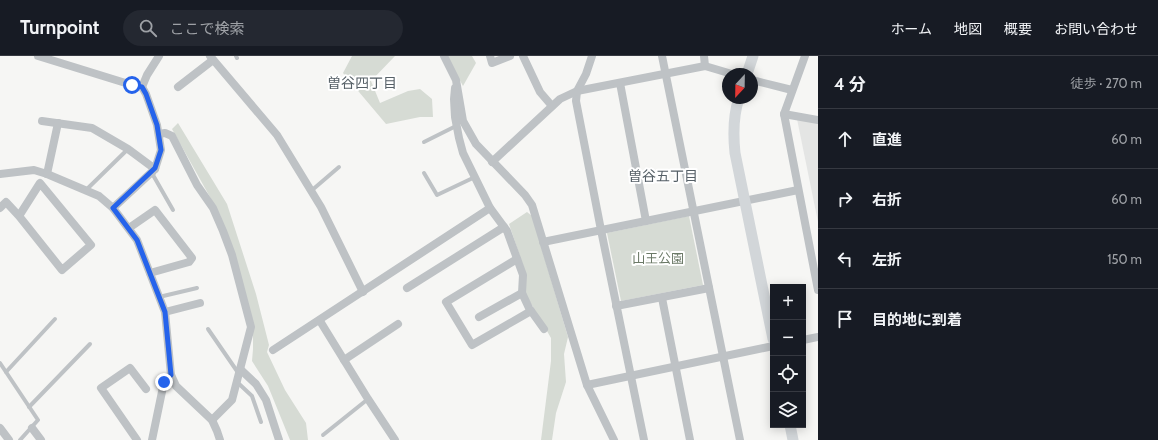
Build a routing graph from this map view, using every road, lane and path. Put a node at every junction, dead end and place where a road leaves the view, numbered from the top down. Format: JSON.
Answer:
{"nodes":[{"id":1,"x":38,"y":56,"type":"edge"},
{"id":2,"x":159,"y":56,"type":"edge"},
{"id":3,"x":444,"y":56,"type":"edge"},
{"id":4,"x":490,"y":56,"type":"edge"},
{"id":5,"x":510,"y":56,"type":"edge"},
{"id":6,"x":523,"y":56,"type":"edge"},
{"id":7,"x":592,"y":56,"type":"edge"},
{"id":8,"x":662,"y":56,"type":"edge"},
{"id":9,"x":704,"y":56,"type":"edge"},
{"id":10,"x":753,"y":56,"type":"edge"},
{"id":11,"x":805,"y":56,"type":"edge"},
{"id":12,"x":211,"y":58,"type":"edge"},
{"id":13,"x":705,"y":66,"type":"junction"},
{"id":14,"x":749,"y":68,"type":"edge"},
{"id":15,"x":722,"y":71,"type":"edge"},
{"id":16,"x":665,"y":74,"type":"junction"},
{"id":17,"x":456,"y":80,"type":"junction"},
{"id":18,"x":758,"y":82,"type":"edge"},
{"id":19,"x":620,"y":83,"type":"junction"},
{"id":20,"x":142,"y":87,"type":"junction"},
{"id":21,"x":178,"y":87,"type":"dead end"},
{"id":22,"x":792,"y":90,"type":"junction"},
{"id":23,"x":577,"y":91,"type":"junction"},
{"id":24,"x":737,"y":104,"type":"edge"},
{"id":25,"x":552,"y":106,"type":"junction"},
{"id":26,"x":784,"y":114,"type":"junction"},
{"id":27,"x":818,"y":120,"type":"edge"},
{"id":28,"x":42,"y":121,"type":"dead end"},
{"id":29,"x":58,"y":123,"type":"junction"},
{"id":30,"x":457,"y":125,"type":"junction"},
{"id":31,"x":159,"y":134,"type":"junction"},
{"id":32,"x":424,"y":142,"type":"dead end"},
{"id":33,"x":128,"y":149,"type":"junction"},
{"id":34,"x":492,"y":162,"type":"junction"},
{"id":35,"x":339,"y":167,"type":"dead end"},
{"id":36,"x":155,"y":168,"type":"junction"},
{"id":37,"x":424,"y":173,"type":"dead end"},
{"id":38,"x":0,"y":174,"type":"edge"},
{"id":39,"x":47,"y":174,"type":"junction"},
{"id":40,"x":475,"y":177,"type":"junction"},
{"id":41,"x":86,"y":190,"type":"junction"},
{"id":42,"x":311,"y":190,"type":"junction"},
{"id":43,"x":798,"y":190,"type":"junction"},
{"id":44,"x":745,"y":201,"type":"junction"},
{"id":45,"x":0,"y":208,"type":"edge"},
{"id":46,"x":113,"y":208,"type":"junction"},
{"id":47,"x":490,"y":208,"type":"junction"},
{"id":48,"x":173,"y":210,"type":"dead end"},
{"id":49,"x":693,"y":212,"type":"junction"},
{"id":50,"x":19,"y":216,"type":"junction"},
{"id":51,"x":646,"y":221,"type":"junction"},
{"id":52,"x":504,"y":227,"type":"junction"},
{"id":53,"x":129,"y":228,"type":"junction"},
{"id":54,"x":600,"y":230,"type":"junction"},
{"id":55,"x":543,"y":242,"type":"junction"},
{"id":56,"x":517,"y":259,"type":"junction"},
{"id":57,"x":150,"y":273,"type":"junction"},
{"id":58,"x":198,"y":288,"type":"dead end"},
{"id":59,"x":407,"y":288,"type":"dead end"},
{"id":60,"x":709,"y":288,"type":"junction"},
{"id":61,"x":818,"y":290,"type":"edge"},
{"id":62,"x":363,"y":292,"type":"junction"},
{"id":63,"x":522,"y":293,"type":"junction"},
{"id":64,"x":159,"y":297,"type":"junction"},
{"id":65,"x":662,"y":298,"type":"junction"},
{"id":66,"x":200,"y":303,"type":"dead end"},
{"id":67,"x":616,"y":306,"type":"junction"},
{"id":68,"x":532,"y":310,"type":"junction"},
{"id":69,"x":165,"y":312,"type":"junction"},
{"id":70,"x":479,"y":318,"type":"dead end"},
{"id":71,"x":54,"y":319,"type":"dead end"},
{"id":72,"x":320,"y":320,"type":"junction"},
{"id":73,"x":398,"y":324,"type":"dead end"},
{"id":74,"x":770,"y":324,"type":"edge"},
{"id":75,"x":208,"y":329,"type":"dead end"},
{"id":76,"x":544,"y":329,"type":"dead end"},
{"id":77,"x":818,"y":337,"type":"edge"},
{"id":78,"x":806,"y":339,"type":"edge"},
{"id":79,"x":90,"y":344,"type":"dead end"},
{"id":80,"x":770,"y":347,"type":"edge"},
{"id":81,"x":273,"y":350,"type":"dead end"},
{"id":82,"x":723,"y":357,"type":"junction"},
{"id":83,"x":344,"y":360,"type":"junction"},
{"id":84,"x":0,"y":363,"type":"edge"},
{"id":85,"x":676,"y":366,"type":"junction"},
{"id":86,"x":6,"y":372,"type":"junction"},
{"id":87,"x":171,"y":375,"type":"junction"},
{"id":88,"x":239,"y":375,"type":"junction"},
{"id":89,"x":631,"y":376,"type":"junction"},
{"id":90,"x":588,"y":385,"type":"junction"},
{"id":91,"x":146,"y":389,"type":"dead end"},
{"id":92,"x":368,"y":399,"type":"junction"},
{"id":93,"x":29,"y":407,"type":"junction"},
{"id":94,"x":212,"y":420,"type":"junction"},
{"id":95,"x":261,"y":422,"type":"dead end"},
{"id":96,"x":0,"y":428,"type":"edge"},
{"id":97,"x":32,"y":428,"type":"junction"},
{"id":98,"x":791,"y":428,"type":"edge"},
{"id":99,"x":323,"y":435,"type":"dead end"},
{"id":100,"x":9,"y":440,"type":"edge"},
{"id":101,"x":20,"y":440,"type":"edge"},
{"id":102,"x":41,"y":440,"type":"edge"},
{"id":103,"x":137,"y":440,"type":"edge"},
{"id":104,"x":152,"y":440,"type":"edge"},
{"id":105,"x":220,"y":440,"type":"edge"},
{"id":106,"x":279,"y":440,"type":"edge"},
{"id":107,"x":395,"y":440,"type":"edge"},
{"id":108,"x":614,"y":440,"type":"edge"},
{"id":109,"x":644,"y":440,"type":"edge"},
{"id":110,"x":690,"y":440,"type":"edge"},
{"id":111,"x":740,"y":440,"type":"edge"},
{"id":112,"x":793,"y":440,"type":"edge"}],
"edges":[{"from":1,"to":20,"type":"street"},
{"from":2,"to":20,"type":"street"},
{"from":3,"to":17,"type":"street"},
{"from":4,"to":5,"type":"street"},
{"from":6,"to":25,"type":"street"},
{"from":7,"to":23,"type":"street"},
{"from":8,"to":16,"type":"street"},
{"from":9,"to":13,"type":"street"},
{"from":10,"to":14,"type":"street"},
{"from":11,"to":22,"type":"street"},
{"from":12,"to":21,"type":"street"},
{"from":12,"to":42,"type":"street"},
{"from":13,"to":15,"type":"street"},
{"from":13,"to":16,"type":"street"},
{"from":16,"to":19,"type":"street"},
{"from":16,"to":49,"type":"street"},
{"from":17,"to":30,"type":"street"},
{"from":17,"to":34,"type":"street"},
{"from":18,"to":22,"type":"street"},
{"from":19,"to":23,"type":"street"},
{"from":19,"to":51,"type":"street"},
{"from":20,"to":31,"type":"street"},
{"from":22,"to":26,"type":"street"},
{"from":23,"to":25,"type":"street"},
{"from":23,"to":54,"type":"street"},
{"from":24,"to":44,"type":"street"},
{"from":25,"to":34,"type":"street"},
{"from":26,"to":27,"type":"street"},
{"from":26,"to":43,"type":"street"},
{"from":28,"to":29,"type":"street"},
{"from":29,"to":33,"type":"street"},
{"from":29,"to":39,"type":"street"},
{"from":30,"to":32,"type":"lane"},
{"from":30,"to":40,"type":"street"},
{"from":31,"to":36,"type":"street"},
{"from":31,"to":88,"type":"street"},
{"from":33,"to":36,"type":"street"},
{"from":33,"to":41,"type":"lane"},
{"from":34,"to":55,"type":"street"},
{"from":35,"to":42,"type":"lane"},
{"from":36,"to":46,"type":"street"},
{"from":36,"to":48,"type":"lane"},
{"from":37,"to":40,"type":"lane"},
{"from":38,"to":39,"type":"street"},
{"from":39,"to":41,"type":"street"},
{"from":40,"to":47,"type":"street"},
{"from":41,"to":46,"type":"street"},
{"from":42,"to":62,"type":"street"},
{"from":43,"to":44,"type":"street"},
{"from":43,"to":61,"type":"street"},
{"from":44,"to":49,"type":"street"},
{"from":44,"to":74,"type":"street"},
{"from":45,"to":50,"type":"street"},
{"from":46,"to":53,"type":"street"},
{"from":47,"to":52,"type":"street"},
{"from":47,"to":62,"type":"street"},
{"from":49,"to":51,"type":"street"},
{"from":49,"to":60,"type":"street"},
{"from":50,"to":50,"type":"street"},
{"from":51,"to":54,"type":"street"},
{"from":52,"to":56,"type":"street"},
{"from":52,"to":59,"type":"street"},
{"from":53,"to":57,"type":"street"},
{"from":53,"to":57,"type":"street"},
{"from":54,"to":55,"type":"street"},
{"from":54,"to":67,"type":"street"},
{"from":55,"to":90,"type":"street"},
{"from":56,"to":63,"type":"street"},
{"from":56,"to":68,"type":"street"},
{"from":57,"to":64,"type":"street"},
{"from":58,"to":64,"type":"lane"},
{"from":60,"to":65,"type":"street"},
{"from":60,"to":82,"type":"street"},
{"from":62,"to":72,"type":"street"},
{"from":63,"to":68,"type":"street"},
{"from":63,"to":70,"type":"street"},
{"from":64,"to":69,"type":"street"},
{"from":65,"to":67,"type":"street"},
{"from":65,"to":85,"type":"street"},
{"from":66,"to":69,"type":"street"},
{"from":67,"to":89,"type":"street"},
{"from":68,"to":76,"type":"street"},
{"from":69,"to":87,"type":"street"},
{"from":71,"to":86,"type":"lane"},
{"from":72,"to":81,"type":"street"},
{"from":72,"to":83,"type":"street"},
{"from":73,"to":83,"type":"street"},
{"from":75,"to":88,"type":"lane"},
{"from":77,"to":78,"type":"street"},
{"from":79,"to":93,"type":"lane"},
{"from":80,"to":82,"type":"street"},
{"from":82,"to":85,"type":"street"},
{"from":82,"to":111,"type":"street"},
{"from":83,"to":92,"type":"street"},
{"from":84,"to":86,"type":"lane"},
{"from":85,"to":89,"type":"street"},
{"from":85,"to":110,"type":"street"},
{"from":86,"to":93,"type":"lane"},
{"from":87,"to":94,"type":"street"},
{"from":87,"to":104,"type":"street"},
{"from":88,"to":94,"type":"street"},
{"from":88,"to":95,"type":"lane"},
{"from":88,"to":106,"type":"street"},
{"from":89,"to":90,"type":"street"},
{"from":89,"to":109,"type":"street"},
{"from":90,"to":108,"type":"street"},
{"from":91,"to":103,"type":"street"},
{"from":92,"to":99,"type":"lane"},
{"from":92,"to":107,"type":"street"},
{"from":93,"to":97,"type":"lane"},
{"from":94,"to":105,"type":"street"},
{"from":96,"to":100,"type":"street"},
{"from":97,"to":101,"type":"lane"},
{"from":97,"to":102,"type":"street"},
{"from":98,"to":112,"type":"street"}]}
